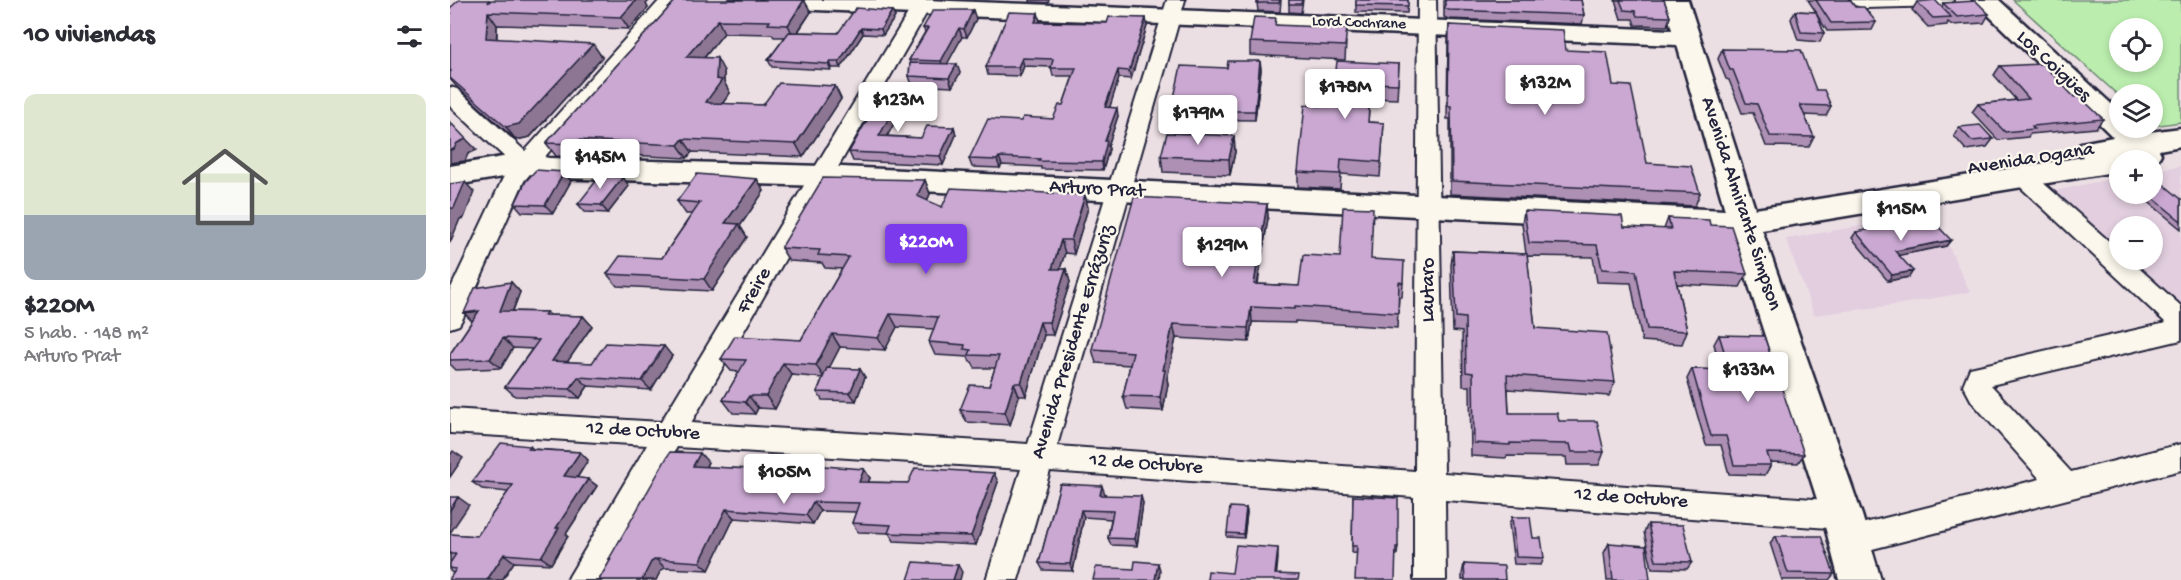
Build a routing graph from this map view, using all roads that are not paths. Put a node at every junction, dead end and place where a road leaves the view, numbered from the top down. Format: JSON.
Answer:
{"nodes":[{"id":1,"x":670,"y":0,"type":"edge"},
{"id":2,"x":742,"y":0,"type":"edge"},
{"id":3,"x":1427,"y":0,"type":"edge"},
{"id":4,"x":1676,"y":0,"type":"edge"},
{"id":5,"x":1858,"y":0,"type":"edge"},
{"id":6,"x":1944,"y":0,"type":"edge"},
{"id":7,"x":1985,"y":0,"type":"edge"},
{"id":8,"x":2000,"y":0,"type":"edge"},
{"id":9,"x":923,"y":4,"type":"edge"},
{"id":10,"x":1174,"y":9,"type":"edge"},
{"id":11,"x":1427,"y":27,"type":"junction"},
{"id":12,"x":1688,"y":38,"type":"junction"},
{"id":13,"x":450,"y":94,"type":"edge"},
{"id":14,"x":2109,"y":99,"type":"edge"},
{"id":15,"x":2144,"y":147,"type":"edge"},
{"id":16,"x":2181,"y":153,"type":"edge"},
{"id":17,"x":525,"y":163,"type":"junction"},
{"id":18,"x":450,"y":176,"type":"edge"},
{"id":19,"x":822,"y":176,"type":"junction"},
{"id":20,"x":2023,"y":177,"type":"junction"},
{"id":21,"x":1119,"y":191,"type":"junction"},
{"id":22,"x":1429,"y":207,"type":"junction"},
{"id":23,"x":1742,"y":212,"type":"junction"},
{"id":24,"x":450,"y":318,"type":"edge"},
{"id":25,"x":2181,"y":321,"type":"edge"},
{"id":26,"x":2181,"y":330,"type":"edge"},
{"id":27,"x":450,"y":421,"type":"edge"},
{"id":28,"x":672,"y":433,"type":"junction"},
{"id":29,"x":1039,"y":457,"type":"junction"},
{"id":30,"x":2181,"y":457,"type":"edge"},
{"id":31,"x":1430,"y":485,"type":"junction"},
{"id":32,"x":2065,"y":486,"type":"junction"},
{"id":33,"x":1845,"y":528,"type":"junction"},
{"id":34,"x":583,"y":580,"type":"edge"},
{"id":35,"x":1002,"y":580,"type":"edge"},
{"id":36,"x":1430,"y":580,"type":"edge"},
{"id":37,"x":1860,"y":580,"type":"edge"}],
"edges":[{"from":1,"to":17,"type":"street"},
{"from":2,"to":9,"type":"main road","name":"Lord Cochrane"},
{"from":3,"to":11,"type":"street","name":"Lautaro"},
{"from":4,"to":12,"type":"main road","name":"Avenida Almirante Simpson"},
{"from":5,"to":6,"type":"street"},
{"from":7,"to":15,"type":"main road","name":"Los Coigües"},
{"from":8,"to":14,"type":"main road","name":"Los Coigües"},
{"from":9,"to":10,"type":"main road","name":"Lord Cochrane"},
{"from":9,"to":19,"type":"street","name":"Freire"},
{"from":10,"to":11,"type":"main road","name":"Lord Cochrane"},
{"from":10,"to":21,"type":"street","name":"Avenida Presidente Errázuriz"},
{"from":11,"to":12,"type":"main road","name":"Lord Cochrane"},
{"from":11,"to":22,"type":"street","name":"Lautaro"},
{"from":12,"to":23,"type":"main road","name":"Avenida Almirante Simpson"},
{"from":13,"to":17,"type":"street"},
{"from":15,"to":16,"type":"main road","name":"Avenida Ogana"},
{"from":15,"to":20,"type":"main road","name":"Avenida Ogana"},
{"from":15,"to":23,"type":"main road","name":"Avenida Ogana"},
{"from":17,"to":18,"type":"main road","name":"Arturo Prat"},
{"from":17,"to":19,"type":"main road","name":"Arturo Prat"},
{"from":17,"to":24,"type":"street"},
{"from":19,"to":21,"type":"main road","name":"Arturo Prat"},
{"from":19,"to":28,"type":"street","name":"Freire"},
{"from":20,"to":23,"type":"main road","name":"Avenida Ogana"},
{"from":20,"to":25,"type":"street"},
{"from":21,"to":22,"type":"main road","name":"Arturo Prat"},
{"from":21,"to":29,"type":"street","name":"Avenida Presidente Errázuriz"},
{"from":22,"to":23,"type":"main road","name":"Arturo Prat"},
{"from":22,"to":31,"type":"street","name":"Lautaro"},
{"from":23,"to":33,"type":"main road","name":"Avenida Almirante Simpson"},
{"from":26,"to":32,"type":"street"},
{"from":27,"to":28,"type":"street","name":"12 de Octubre"},
{"from":28,"to":29,"type":"street","name":"12 de Octubre"},
{"from":28,"to":34,"type":"street","name":"Freire"},
{"from":29,"to":31,"type":"street","name":"12 de Octubre"},
{"from":29,"to":35,"type":"street","name":"Avenida Presidente Errázuriz"},
{"from":30,"to":32,"type":"street","name":"12 de Octubre"},
{"from":31,"to":33,"type":"street","name":"12 de Octubre"},
{"from":31,"to":36,"type":"street","name":"Lautaro"},
{"from":32,"to":33,"type":"street","name":"12 de Octubre"},
{"from":33,"to":37,"type":"main road","name":"Avenida Almirante Simpson"}]}
